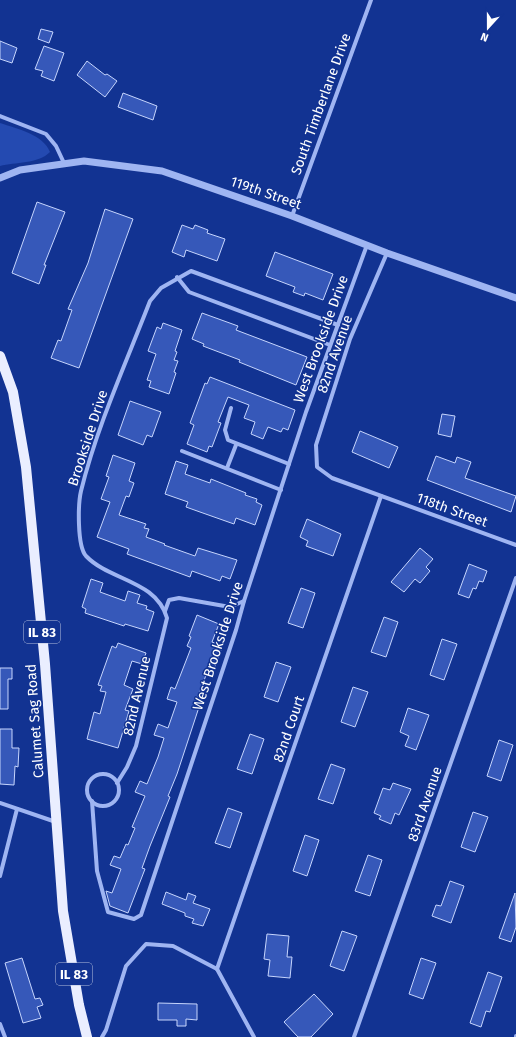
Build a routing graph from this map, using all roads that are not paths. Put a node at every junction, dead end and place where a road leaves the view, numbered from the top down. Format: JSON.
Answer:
{"nodes":[{"id":1,"x":371,"y":0,"type":"edge"},
{"id":2,"x":0,"y":116,"type":"edge"},
{"id":3,"x":64,"y":163,"type":"junction"},
{"id":4,"x":0,"y":178,"type":"edge"},
{"id":5,"x":292,"y":216,"type":"junction"},
{"id":6,"x":367,"y":245,"type":"junction"},
{"id":7,"x":387,"y":253,"type":"junction"},
{"id":8,"x":177,"y":278,"type":"junction"},
{"id":9,"x":516,"y":298,"type":"edge"},
{"id":10,"x":338,"y":325,"type":"junction"},
{"id":11,"x":330,"y":345,"type":"junction"},
{"id":12,"x":0,"y":356,"type":"edge"},
{"id":13,"x":231,"y":408,"type":"dead end"},
{"id":14,"x":236,"y":445,"type":"junction"},
{"id":15,"x":182,"y":452,"type":"dead end"},
{"id":16,"x":289,"y":464,"type":"junction"},
{"id":17,"x":227,"y":468,"type":"junction"},
{"id":18,"x":281,"y":490,"type":"junction"},
{"id":19,"x":381,"y":496,"type":"junction"},
{"id":20,"x":516,"y":545,"type":"edge"},
{"id":21,"x":516,"y":578,"type":"edge"},
{"id":22,"x":244,"y":601,"type":"junction"},
{"id":23,"x":165,"y":611,"type":"junction"},
{"id":24,"x":117,"y":783,"type":"junction"},
{"id":25,"x":92,"y":801,"type":"junction"},
{"id":26,"x":0,"y":803,"type":"edge"},
{"id":27,"x":17,"y":809,"type":"junction"},
{"id":28,"x":57,"y":822,"type":"junction"},
{"id":29,"x":0,"y":876,"type":"edge"},
{"id":30,"x":217,"y":969,"type":"junction"},
{"id":31,"x":0,"y":1024,"type":"edge"},
{"id":32,"x":2,"y":1034,"type":"edge"},
{"id":33,"x":87,"y":1037,"type":"edge"},
{"id":34,"x":102,"y":1037,"type":"edge"},
{"id":35,"x":254,"y":1037,"type":"edge"},
{"id":36,"x":354,"y":1037,"type":"edge"}],
"edges":[{"from":1,"to":5,"type":"street","name":"South Timberlane Drive"},
{"from":2,"to":3,"type":"street"},
{"from":3,"to":4,"type":"street","name":"119th Street"},
{"from":3,"to":5,"type":"street","name":"119th Street"},
{"from":5,"to":6,"type":"street","name":"119th Street"},
{"from":6,"to":7,"type":"street","name":"119th Street"},
{"from":6,"to":10,"type":"street","name":"West Brookside Drive"},
{"from":7,"to":9,"type":"street","name":"119th Street"},
{"from":7,"to":19,"type":"street","name":"82nd Avenue"},
{"from":8,"to":10,"type":"street","name":"Brookside Drive"},
{"from":8,"to":11,"type":"street"},
{"from":8,"to":23,"type":"street","name":"Brookside Drive"},
{"from":10,"to":11,"type":"street","name":"West Brookside Drive"},
{"from":11,"to":16,"type":"street","name":"West Brookside Drive"},
{"from":12,"to":28,"type":"main road","name":"Calumet Sag Road","number":"IL 83"},
{"from":13,"to":14,"type":"street"},
{"from":14,"to":16,"type":"street"},
{"from":14,"to":17,"type":"street"},
{"from":15,"to":17,"type":"street"},
{"from":16,"to":18,"type":"street","name":"West Brookside Drive"},
{"from":17,"to":18,"type":"street"},
{"from":18,"to":22,"type":"street","name":"West Brookside Drive"},
{"from":19,"to":20,"type":"street","name":"118th Street"},
{"from":19,"to":30,"type":"street","name":"82nd Court"},
{"from":21,"to":36,"type":"street","name":"83rd Avenue"},
{"from":22,"to":23,"type":"street"},
{"from":22,"to":25,"type":"street","name":"West Brookside Drive"},
{"from":23,"to":24,"type":"street","name":"82nd Avenue"},
{"from":24,"to":25,"type":"street"},
{"from":24,"to":25,"type":"street"},
{"from":26,"to":27,"type":"street"},
{"from":27,"to":28,"type":"street"},
{"from":27,"to":29,"type":"street"},
{"from":28,"to":33,"type":"main road","name":"Calumet Sag Road","number":"IL 83"},
{"from":30,"to":34,"type":"street"},
{"from":30,"to":35,"type":"street"},
{"from":31,"to":32,"type":"street"}]}
